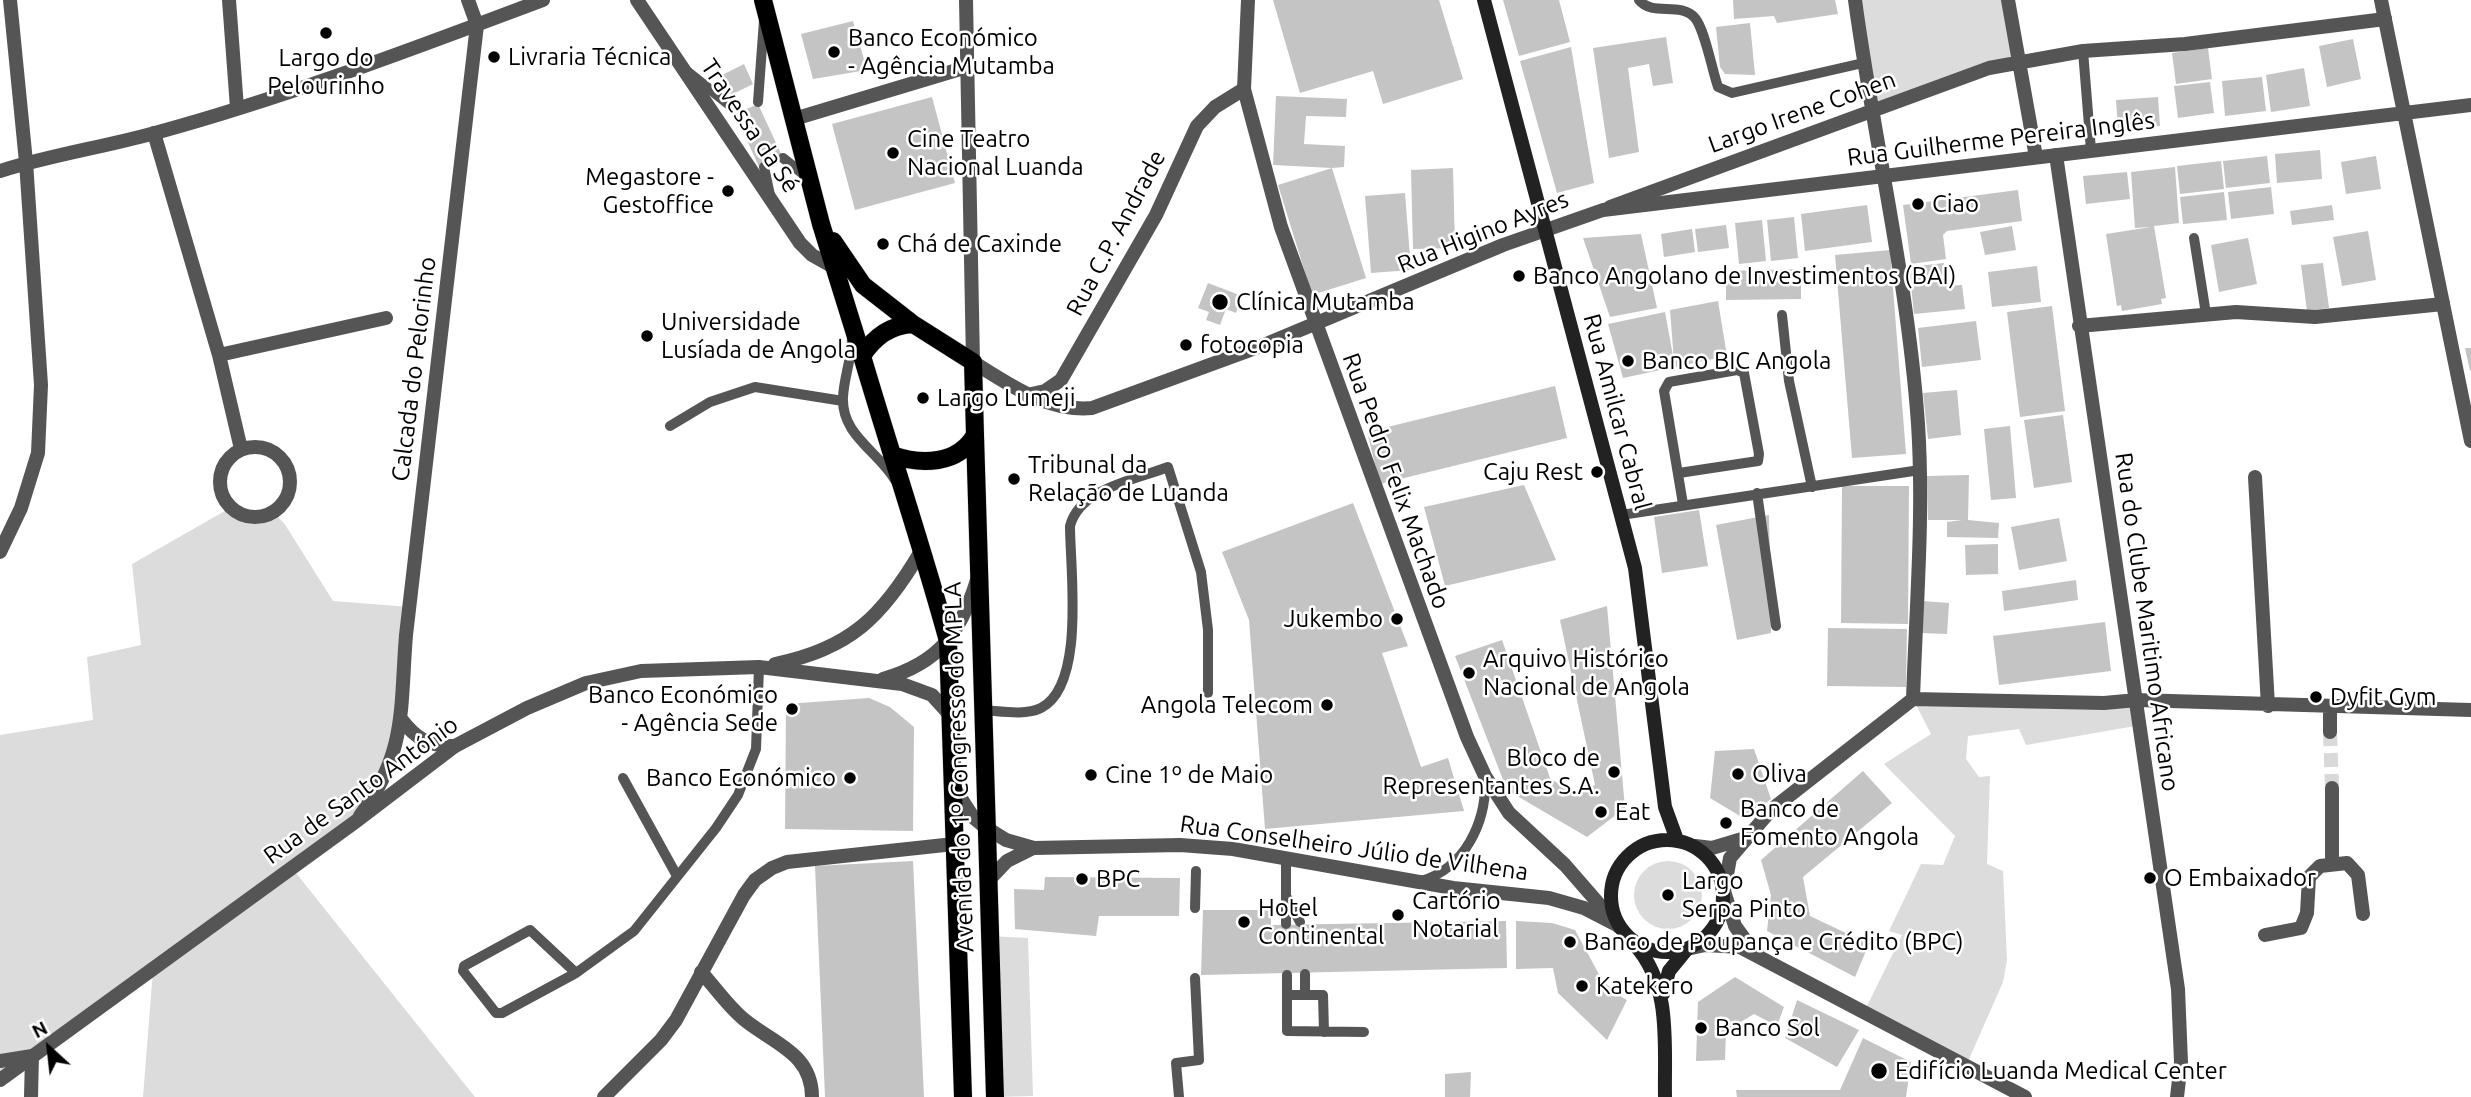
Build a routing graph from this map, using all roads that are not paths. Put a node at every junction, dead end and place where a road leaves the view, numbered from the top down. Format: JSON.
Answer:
{"nodes":[{"id":1,"x":10,"y":0,"type":"edge"},
{"id":2,"x":229,"y":0,"type":"edge"},
{"id":3,"x":468,"y":0,"type":"edge"},
{"id":4,"x":543,"y":0,"type":"edge"},
{"id":5,"x":637,"y":0,"type":"edge"},
{"id":6,"x":965,"y":0,"type":"edge"},
{"id":7,"x":1248,"y":0,"type":"edge"},
{"id":8,"x":1484,"y":0,"type":"edge"},
{"id":9,"x":1639,"y":0,"type":"edge"},
{"id":10,"x":1855,"y":0,"type":"edge"},
{"id":11,"x":2008,"y":0,"type":"edge"},
{"id":12,"x":2381,"y":0,"type":"edge"},
{"id":13,"x":764,"y":5,"type":"edge"},
{"id":14,"x":2385,"y":19,"type":"junction"},
{"id":15,"x":477,"y":25,"type":"junction"},
{"id":16,"x":2083,"y":51,"type":"junction"},
{"id":17,"x":1863,"y":63,"type":"junction"},
{"id":18,"x":2019,"y":63,"type":"junction"},
{"id":19,"x":967,"y":67,"type":"junction"},
{"id":20,"x":685,"y":70,"type":"junction"},
{"id":21,"x":1244,"y":89,"type":"junction"},
{"id":22,"x":758,"y":102,"type":"dead end"},
{"id":23,"x":2471,"y":105,"type":"edge"},
{"id":24,"x":237,"y":108,"type":"junction"},
{"id":25,"x":1873,"y":110,"type":"junction"},
{"id":26,"x":737,"y":111,"type":"dead end"},
{"id":27,"x":2404,"y":112,"type":"junction"},
{"id":28,"x":794,"y":119,"type":"junction"},
{"id":29,"x":154,"y":133,"type":"junction"},
{"id":30,"x":2091,"y":150,"type":"junction"},
{"id":31,"x":2056,"y":155,"type":"junction"},
{"id":32,"x":2036,"y":157,"type":"junction"},
{"id":33,"x":783,"y":158,"type":"dead end"},
{"id":34,"x":26,"y":162,"type":"junction"},
{"id":35,"x":764,"y":167,"type":"dead end"},
{"id":36,"x":0,"y":171,"type":"edge"},
{"id":37,"x":1884,"y":176,"type":"junction"},
{"id":38,"x":810,"y":179,"type":"junction"},
{"id":39,"x":770,"y":198,"type":"junction"},
{"id":40,"x":1602,"y":209,"type":"junction"},
{"id":41,"x":821,"y":224,"type":"junction"},
{"id":42,"x":1546,"y":229,"type":"junction"},
{"id":43,"x":2194,"y":238,"type":"dead end"},
{"id":44,"x":835,"y":268,"type":"junction"},
{"id":45,"x":2443,"y":304,"type":"junction"},
{"id":46,"x":848,"y":310,"type":"junction"},
{"id":47,"x":2206,"y":314,"type":"junction"},
{"id":48,"x":1782,"y":315,"type":"dead end"},
{"id":49,"x":386,"y":318,"type":"dead end"},
{"id":50,"x":913,"y":324,"type":"junction"},
{"id":51,"x":1314,"y":325,"type":"junction"},
{"id":52,"x":2079,"y":326,"type":"junction"},
{"id":53,"x":219,"y":355,"type":"junction"},
{"id":54,"x":862,"y":356,"type":"junction"},
{"id":55,"x":973,"y":362,"type":"junction"},
{"id":56,"x":844,"y":388,"type":"junction"},
{"id":57,"x":1027,"y":395,"type":"junction"},
{"id":58,"x":843,"y":401,"type":"junction"},
{"id":59,"x":670,"y":426,"type":"dead end"},
{"id":60,"x":975,"y":435,"type":"junction"},
{"id":61,"x":857,"y":437,"type":"junction"},
{"id":62,"x":2471,"y":441,"type":"edge"},
{"id":63,"x":241,"y":449,"type":"junction"},
{"id":64,"x":892,"y":455,"type":"junction"},
{"id":65,"x":1920,"y":470,"type":"junction"},
{"id":66,"x":1679,"y":473,"type":"junction"},
{"id":67,"x":2255,"y":477,"type":"dead end"},
{"id":68,"x":1812,"y":487,"type":"junction"},
{"id":69,"x":1757,"y":493,"type":"junction"},
{"id":70,"x":904,"y":498,"type":"junction"},
{"id":71,"x":1683,"y":504,"type":"junction"},
{"id":72,"x":1621,"y":515,"type":"junction"},
{"id":73,"x":920,"y":551,"type":"junction"},
{"id":74,"x":0,"y":552,"type":"edge"},
{"id":75,"x":978,"y":577,"type":"junction"},
{"id":76,"x":1776,"y":626,"type":"dead end"},
{"id":77,"x":948,"y":641,"type":"junction"},
{"id":78,"x":760,"y":667,"type":"junction"},
{"id":79,"x":878,"y":680,"type":"junction"},
{"id":80,"x":1208,"y":693,"type":"dead end"},
{"id":81,"x":1913,"y":699,"type":"junction"},
{"id":82,"x":2137,"y":700,"type":"junction"},
{"id":83,"x":2268,"y":706,"type":"junction"},
{"id":84,"x":2330,"y":708,"type":"junction"},
{"id":85,"x":982,"y":710,"type":"junction"},
{"id":86,"x":2471,"y":710,"type":"edge"},
{"id":87,"x":950,"y":715,"type":"junction"},
{"id":88,"x":401,"y":719,"type":"junction"},
{"id":89,"x":2330,"y":732,"type":"tunnel mouth"},
{"id":90,"x":455,"y":746,"type":"junction"},
{"id":91,"x":1485,"y":776,"type":"junction"},
{"id":92,"x":623,"y":778,"type":"dead end"},
{"id":93,"x":952,"y":785,"type":"junction"},
{"id":94,"x":2332,"y":788,"type":"tunnel mouth"},
{"id":95,"x":355,"y":822,"type":"junction"},
{"id":96,"x":985,"y":827,"type":"junction"},
{"id":97,"x":1746,"y":837,"type":"junction"},
{"id":98,"x":1677,"y":840,"type":"junction"},
{"id":99,"x":954,"y":844,"type":"junction"},
{"id":100,"x":1695,"y":846,"type":"junction"},
{"id":101,"x":1034,"y":848,"type":"junction"},
{"id":102,"x":1286,"y":858,"type":"junction"},
{"id":103,"x":2332,"y":864,"type":"junction"},
{"id":104,"x":1196,"y":871,"type":"dead end"},
{"id":105,"x":677,"y":876,"type":"junction"},
{"id":106,"x":987,"y":882,"type":"junction"},
{"id":107,"x":1415,"y":882,"type":"junction"},
{"id":108,"x":1724,"y":891,"type":"junction"},
{"id":109,"x":1286,"y":897,"type":"junction"},
{"id":110,"x":1195,"y":908,"type":"dead end"},
{"id":111,"x":2363,"y":914,"type":"dead end"},
{"id":112,"x":1300,"y":922,"type":"dead end"},
{"id":113,"x":1286,"y":923,"type":"dead end"},
{"id":114,"x":1619,"y":927,"type":"junction"},
{"id":115,"x":2264,"y":935,"type":"dead end"},
{"id":116,"x":1632,"y":941,"type":"junction"},
{"id":117,"x":1687,"y":949,"type":"junction"},
{"id":118,"x":1757,"y":955,"type":"junction"},
{"id":119,"x":701,"y":972,"type":"junction"},
{"id":120,"x":576,"y":973,"type":"junction"},
{"id":121,"x":1305,"y":974,"type":"dead end"},
{"id":122,"x":1287,"y":975,"type":"dead end"},
{"id":123,"x":1195,"y":978,"type":"dead end"},
{"id":124,"x":1287,"y":995,"type":"junction"},
{"id":125,"x":1305,"y":995,"type":"junction"},
{"id":126,"x":1662,"y":999,"type":"junction"},
{"id":127,"x":1324,"y":1032,"type":"junction"},
{"id":128,"x":1364,"y":1032,"type":"dead end"},
{"id":129,"x":32,"y":1056,"type":"junction"},
{"id":130,"x":0,"y":1061,"type":"edge"},
{"id":131,"x":0,"y":1080,"type":"edge"},
{"id":132,"x":31,"y":1097,"type":"edge"},
{"id":133,"x":604,"y":1097,"type":"edge"},
{"id":134,"x":812,"y":1097,"type":"edge"},
{"id":135,"x":963,"y":1097,"type":"edge"},
{"id":136,"x":995,"y":1097,"type":"edge"},
{"id":137,"x":1179,"y":1097,"type":"edge"},
{"id":138,"x":1665,"y":1097,"type":"edge"},
{"id":139,"x":2025,"y":1097,"type":"edge"},
{"id":140,"x":2177,"y":1097,"type":"edge"}],
"edges":[{"from":1,"to":34,"type":"street"},
{"from":2,"to":24,"type":"street"},
{"from":3,"to":15,"type":"street"},
{"from":4,"to":15,"type":"street"},
{"from":5,"to":20,"type":"street","name":"Travessa da Sé"},
{"from":6,"to":19,"type":"street"},
{"from":7,"to":21,"type":"street","name":"Rua Pedro Felix Machado"},
{"from":8,"to":42,"type":"main road","name":"Rua Amilcar Cabral"},
{"from":9,"to":17,"type":"lane"},
{"from":10,"to":17,"type":"street"},
{"from":11,"to":18,"type":"street"},
{"from":12,"to":14,"type":"street"},
{"from":13,"to":22,"type":"lane"},
{"from":13,"to":28,"type":"main road"},
{"from":14,"to":16,"type":"street","name":"Largo Irene Cohen"},
{"from":14,"to":27,"type":"street"},
{"from":15,"to":24,"type":"street"},
{"from":15,"to":88,"type":"street","name":"Calcada do Pelorinho"},
{"from":16,"to":18,"type":"street","name":"Largo Irene Cohen"},
{"from":16,"to":30,"type":"lane"},
{"from":17,"to":25,"type":"street"},
{"from":18,"to":25,"type":"street","name":"Largo Irene Cohen"},
{"from":18,"to":32,"type":"street"},
{"from":19,"to":28,"type":"street"},
{"from":19,"to":55,"type":"street"},
{"from":20,"to":26,"type":"lane"},
{"from":20,"to":39,"type":"street","name":"Travessa da Sé"},
{"from":21,"to":51,"type":"street","name":"Rua Pedro Felix Machado"},
{"from":21,"to":57,"type":"street","name":"Rua C.P. Andrade"},
{"from":23,"to":27,"type":"street","name":"Rua Guilherme Pereira Inglês"},
{"from":24,"to":29,"type":"street"},
{"from":25,"to":37,"type":"street"},
{"from":25,"to":40,"type":"street","name":"Largo Irene Cohen"},
{"from":27,"to":30,"type":"street","name":"Rua Guilherme Pereira Inglês"},
{"from":27,"to":45,"type":"street"},
{"from":28,"to":38,"type":"main road"},
{"from":29,"to":34,"type":"street"},
{"from":29,"to":53,"type":"street"},
{"from":30,"to":31,"type":"street","name":"Rua Guilherme Pereira Inglês"},
{"from":31,"to":32,"type":"street","name":"Rua Guilherme Pereira Inglês"},
{"from":31,"to":52,"type":"street","name":"Rua do Clube Maritimo Africano"},
{"from":32,"to":37,"type":"street","name":"Rua Guilherme Pereira Inglês"},
{"from":33,"to":38,"type":"lane"},
{"from":34,"to":36,"type":"street"},
{"from":34,"to":74,"type":"street"},
{"from":35,"to":39,"type":"lane"},
{"from":37,"to":40,"type":"street","name":"Rua Guilherme Pereira Inglês"},
{"from":37,"to":65,"type":"street"},
{"from":38,"to":41,"type":"main road"},
{"from":39,"to":44,"type":"street","name":"Travessa da Sé"},
{"from":40,"to":42,"type":"street","name":"Rua Higino Ayres"},
{"from":41,"to":44,"type":"main road"},
{"from":41,"to":50,"type":"main road"},
{"from":42,"to":51,"type":"street","name":"Rua Higino Ayres"},
{"from":42,"to":72,"type":"main road","name":"Rua Amilcar Cabral"},
{"from":43,"to":47,"type":"lane"},
{"from":44,"to":46,"type":"main road"},
{"from":45,"to":47,"type":"street"},
{"from":45,"to":62,"type":"street"},
{"from":46,"to":54,"type":"main road"},
{"from":46,"to":56,"type":"lane"},
{"from":47,"to":52,"type":"street"},
{"from":48,"to":68,"type":"lane"},
{"from":49,"to":53,"type":"street"},
{"from":50,"to":54,"type":"main road"},
{"from":50,"to":55,"type":"main road"},
{"from":51,"to":57,"type":"street","name":"Rua Higino Ayres"},
{"from":51,"to":91,"type":"street","name":"Rua Pedro Felix Machado"},
{"from":52,"to":82,"type":"street","name":"Rua do Clube Maritimo Africano"},
{"from":53,"to":63,"type":"street"},
{"from":54,"to":56,"type":"lane"},
{"from":54,"to":64,"type":"main road"},
{"from":55,"to":57,"type":"street","name":"Rua Higino Ayres"},
{"from":55,"to":60,"type":"main road"},
{"from":56,"to":58,"type":"lane"},
{"from":58,"to":59,"type":"lane"},
{"from":58,"to":61,"type":"lane"},
{"from":60,"to":64,"type":"main road"},
{"from":60,"to":75,"type":"main road","name":"Avenida do 1º Congresso do MPLA"},
{"from":61,"to":64,"type":"lane"},
{"from":61,"to":70,"type":"lane"},
{"from":63,"to":63,"type":"street"},
{"from":64,"to":70,"type":"main road","name":"Avenida do 1º Congresso do MPLA"},
{"from":65,"to":68,"type":"lane"},
{"from":65,"to":81,"type":"street"},
{"from":66,"to":66,"type":"lane"},
{"from":66,"to":71,"type":"lane"},
{"from":67,"to":83,"type":"street"},
{"from":68,"to":69,"type":"lane"},
{"from":69,"to":71,"type":"lane"},
{"from":69,"to":76,"type":"lane"},
{"from":70,"to":73,"type":"main road","name":"Avenida do 1º Congresso do MPLA"},
{"from":71,"to":72,"type":"lane"},
{"from":72,"to":98,"type":"main road","name":"Rua Amilcar Cabral"},
{"from":73,"to":77,"type":"main road","name":"Avenida do 1º Congresso do MPLA"},
{"from":73,"to":78,"type":"street","name":"Rua de Santo António"},
{"from":75,"to":77,"type":"street","name":"Rua de Santo António"},
{"from":75,"to":85,"type":"main road","name":"Avenida do 1º Congresso do MPLA"},
{"from":77,"to":79,"type":"street","name":"Rua de Santo António"},
{"from":77,"to":87,"type":"main road","name":"Avenida do 1º Congresso do MPLA"},
{"from":78,"to":79,"type":"street","name":"Rua de Santo António"},
{"from":78,"to":90,"type":"street","name":"Rua de Santo António"},
{"from":78,"to":105,"type":"lane"},
{"from":79,"to":87,"type":"street","name":"Rua de Santo António"},
{"from":80,"to":85,"type":"lane"},
{"from":81,"to":82,"type":"street"},
{"from":81,"to":97,"type":"street"},
{"from":82,"to":83,"type":"street"},
{"from":82,"to":140,"type":"street","name":"Rua do Clube Maritimo Africano"},
{"from":83,"to":84,"type":"street"},
{"from":84,"to":86,"type":"street"},
{"from":84,"to":89,"type":"street"},
{"from":85,"to":96,"type":"main road","name":"Avenida do 1º Congresso do MPLA"},
{"from":87,"to":93,"type":"main road","name":"Avenida do 1º Congresso do MPLA"},
{"from":88,"to":90,"type":"street"},
{"from":88,"to":95,"type":"street","name":"Calcada do Pelorinho"},
{"from":90,"to":95,"type":"street","name":"Rua de Santo António"},
{"from":91,"to":107,"type":"lane"},
{"from":91,"to":114,"type":"street","name":"Rua Pedro Felix Machado"},
{"from":92,"to":105,"type":"lane"},
{"from":93,"to":96,"type":"street","name":"Rua Conselheiro Júlio de Vilhena"},
{"from":93,"to":99,"type":"main road","name":"Avenida do 1º Congresso do MPLA"},
{"from":94,"to":103,"type":"street"},
{"from":95,"to":129,"type":"street","name":"Rua de Santo António"},
{"from":96,"to":101,"type":"street","name":"Rua Conselheiro Júlio de Vilhena"},
{"from":96,"to":106,"type":"main road","name":"Avenida do 1º Congresso do MPLA"},
{"from":97,"to":100,"type":"street"},
{"from":97,"to":108,"type":"street"},
{"from":98,"to":100,"type":"main road"},
{"from":98,"to":114,"type":"main road"},
{"from":99,"to":119,"type":"street"},
{"from":99,"to":135,"type":"main road","name":"Avenida do 1º Congresso do MPLA"},
{"from":100,"to":108,"type":"main road"},
{"from":101,"to":102,"type":"street","name":"Rua Conselheiro Júlio de Vilhena"},
{"from":101,"to":106,"type":"street","name":"Rua Conselheiro Júlio de Vilhena"},
{"from":102,"to":107,"type":"street","name":"Rua Conselheiro Júlio de Vilhena"},
{"from":102,"to":109,"type":"lane"},
{"from":103,"to":111,"type":"street"},
{"from":103,"to":115,"type":"street"},
{"from":104,"to":110,"type":"lane"},
{"from":105,"to":120,"type":"lane"},
{"from":106,"to":136,"type":"main road","name":"Avenida do 1º Congresso do MPLA"},
{"from":107,"to":114,"type":"street","name":"Rua Conselheiro Júlio de Vilhena"},
{"from":108,"to":117,"type":"main road"},
{"from":108,"to":118,"type":"street"},
{"from":109,"to":112,"type":"lane"},
{"from":109,"to":113,"type":"lane"},
{"from":114,"to":116,"type":"main road"},
{"from":116,"to":117,"type":"main road"},
{"from":116,"to":126,"type":"main road"},
{"from":117,"to":118,"type":"street"},
{"from":117,"to":126,"type":"main road"},
{"from":118,"to":139,"type":"street"},
{"from":119,"to":133,"type":"street"},
{"from":119,"to":134,"type":"street"},
{"from":120,"to":120,"type":"lane"},
{"from":121,"to":125,"type":"lane"},
{"from":122,"to":124,"type":"lane"},
{"from":123,"to":137,"type":"lane"},
{"from":124,"to":125,"type":"lane"},
{"from":124,"to":127,"type":"lane"},
{"from":125,"to":127,"type":"lane"},
{"from":126,"to":138,"type":"main road"},
{"from":127,"to":128,"type":"lane"},
{"from":129,"to":130,"type":"street"},
{"from":129,"to":131,"type":"street","name":"Rua de Santo António"},
{"from":129,"to":132,"type":"street"}]}
